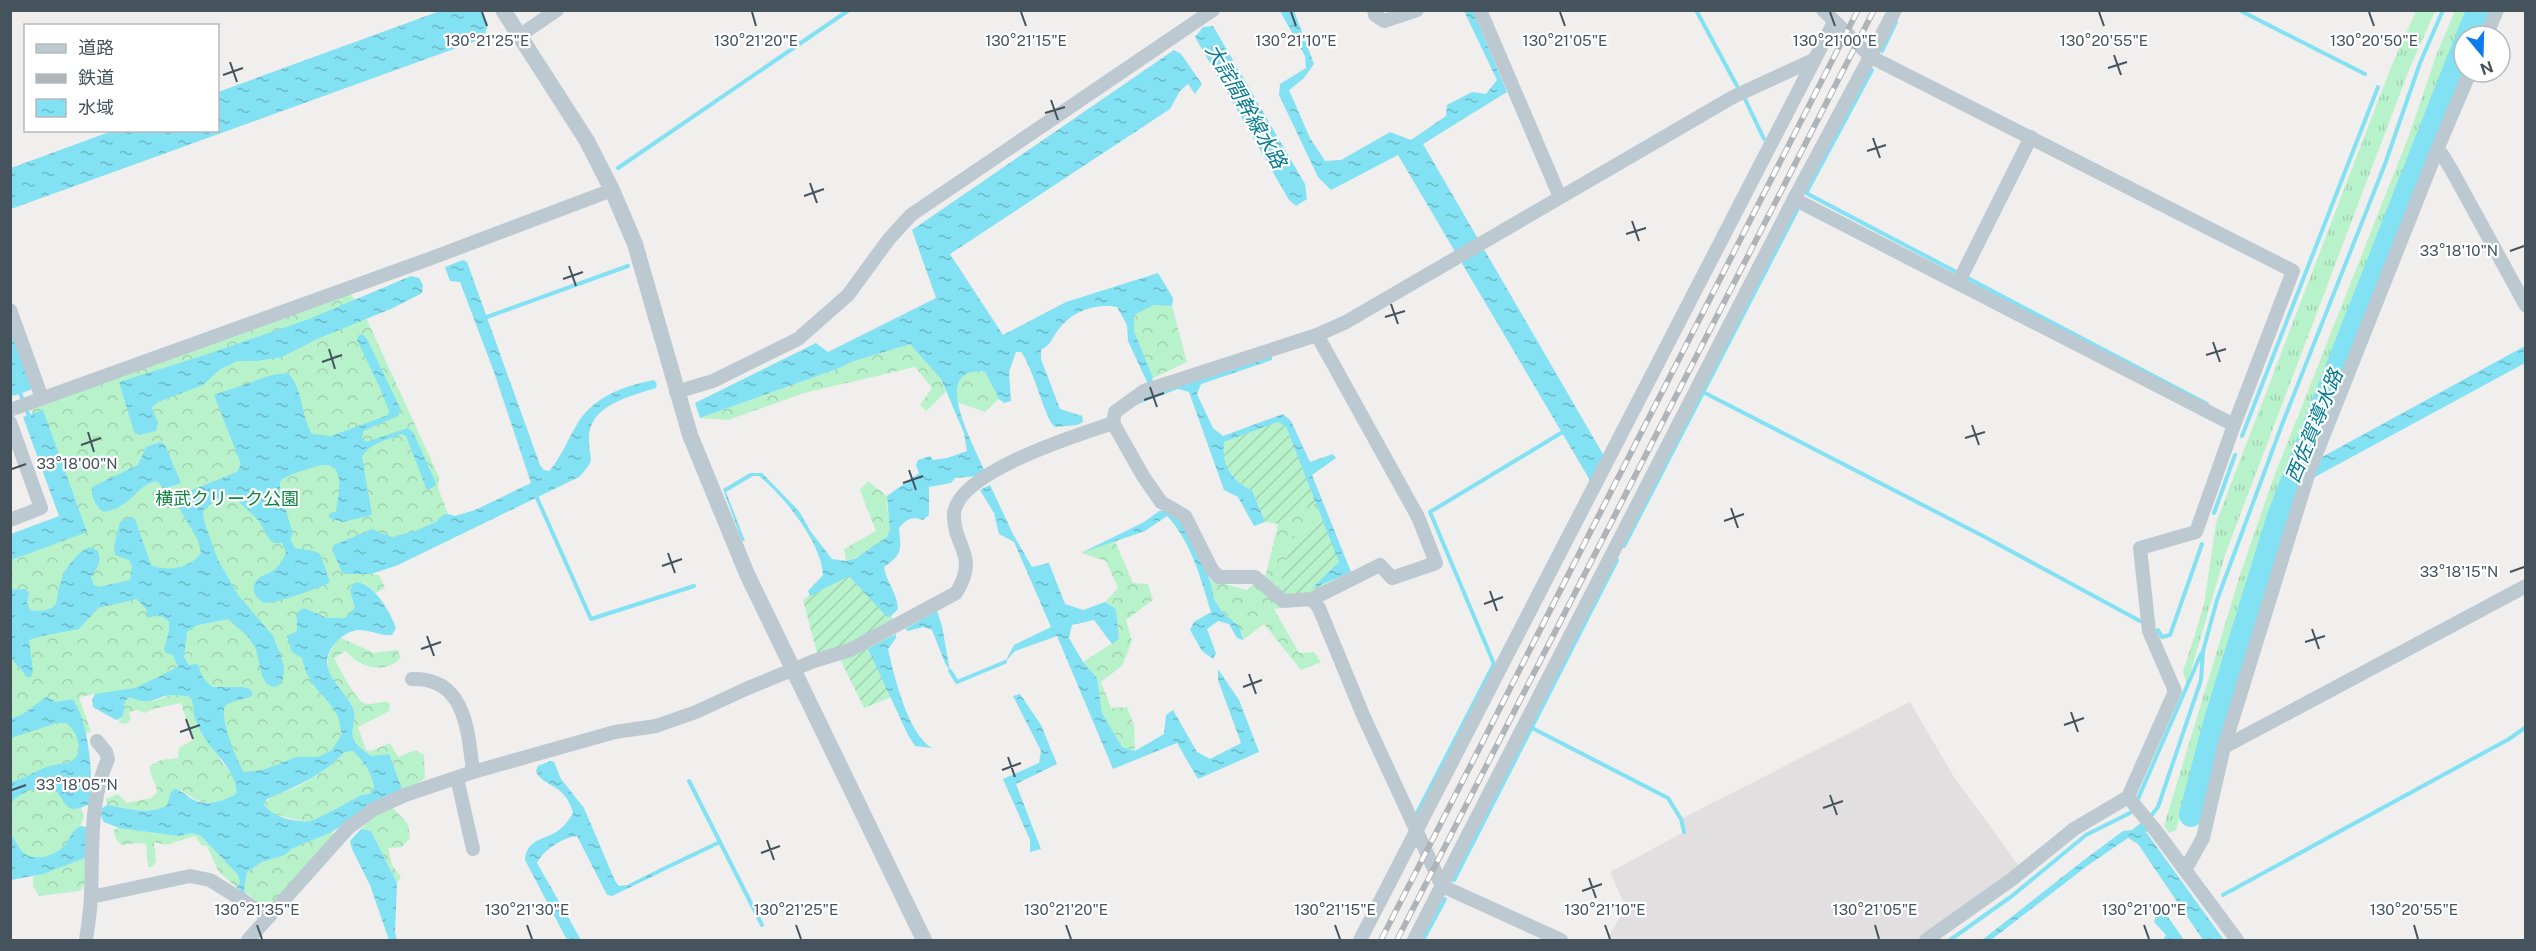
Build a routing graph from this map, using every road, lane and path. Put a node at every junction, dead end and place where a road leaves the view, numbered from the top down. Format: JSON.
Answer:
{"nodes":[{"id":1,"x":503,"y":10,"type":"edge"},
{"id":2,"x":557,"y":10,"type":"edge"},
{"id":3,"x":1374,"y":10,"type":"edge"},
{"id":4,"x":1417,"y":10,"type":"edge"},
{"id":5,"x":1480,"y":10,"type":"edge"},
{"id":6,"x":1823,"y":10,"type":"edge"},
{"id":7,"x":1895,"y":10,"type":"edge"},
{"id":8,"x":2497,"y":10,"type":"edge"},
{"id":9,"x":1201,"y":18,"type":"edge"},
{"id":10,"x":1834,"y":22,"type":"junction"},
{"id":11,"x":2491,"y":24,"type":"edge"},
{"id":12,"x":519,"y":36,"type":"junction"},
{"id":13,"x":1871,"y":57,"type":"junction"},
{"id":14,"x":1813,"y":60,"type":"junction"},
{"id":15,"x":2465,"y":84,"type":"edge"},
{"id":16,"x":2031,"y":137,"type":"junction"},
{"id":17,"x":2437,"y":150,"type":"junction"},
{"id":18,"x":612,"y":190,"type":"junction"},
{"id":19,"x":1560,"y":197,"type":"junction"},
{"id":20,"x":1794,"y":199,"type":"junction"},
{"id":21,"x":1958,"y":282,"type":"junction"},
{"id":22,"x":2526,"y":306,"type":"edge"},
{"id":23,"x":10,"y":310,"type":"edge"},
{"id":24,"x":1317,"y":334,"type":"junction"},
{"id":25,"x":676,"y":392,"type":"junction"},
{"id":26,"x":42,"y":398,"type":"junction"},
{"id":27,"x":10,"y":410,"type":"edge"},
{"id":28,"x":10,"y":422,"type":"edge"},
{"id":29,"x":1113,"y":423,"type":"junction"},
{"id":30,"x":2234,"y":425,"type":"junction"},
{"id":31,"x":10,"y":520,"type":"edge"},
{"id":32,"x":2526,"y":586,"type":"edge"},
{"id":33,"x":1312,"y":599,"type":"junction"},
{"id":34,"x":792,"y":670,"type":"junction"},
{"id":35,"x":412,"y":679,"type":"dead end"},
{"id":36,"x":97,"y":741,"type":"dead end"},
{"id":37,"x":2224,"y":747,"type":"junction"},
{"id":38,"x":472,"y":772,"type":"junction"},
{"id":39,"x":456,"y":778,"type":"junction"},
{"id":40,"x":2128,"y":797,"type":"junction"},
{"id":41,"x":1416,"y":834,"type":"junction"},
{"id":42,"x":473,"y":849,"type":"dead end"},
{"id":43,"x":2185,"y":870,"type":"junction"},
{"id":44,"x":1442,"y":886,"type":"junction"},
{"id":45,"x":91,"y":897,"type":"junction"},
{"id":46,"x":268,"y":917,"type":"junction"},
{"id":47,"x":86,"y":940,"type":"edge"},
{"id":48,"x":248,"y":940,"type":"edge"},
{"id":49,"x":924,"y":940,"type":"edge"},
{"id":50,"x":1360,"y":940,"type":"edge"},
{"id":51,"x":1414,"y":940,"type":"edge"},
{"id":52,"x":1561,"y":940,"type":"edge"},
{"id":53,"x":1926,"y":940,"type":"edge"},
{"id":54,"x":2237,"y":940,"type":"edge"}],
"edges":[{"from":1,"to":12,"type":"street"},
{"from":2,"to":12,"type":"street"},
{"from":3,"to":4,"type":"street"},
{"from":5,"to":19,"type":"street"},
{"from":6,"to":10,"type":"street"},
{"from":7,"to":13,"type":"street"},
{"from":8,"to":11,"type":"street"},
{"from":9,"to":25,"type":"street"},
{"from":10,"to":13,"type":"street"},
{"from":10,"to":14,"type":"street"},
{"from":12,"to":18,"type":"street"},
{"from":13,"to":16,"type":"street"},
{"from":13,"to":20,"type":"street"},
{"from":14,"to":19,"type":"street"},
{"from":14,"to":41,"type":"street"},
{"from":15,"to":17,"type":"street"},
{"from":16,"to":21,"type":"street"},
{"from":16,"to":30,"type":"street"},
{"from":17,"to":22,"type":"street"},
{"from":17,"to":37,"type":"street"},
{"from":18,"to":25,"type":"street"},
{"from":18,"to":26,"type":"street"},
{"from":19,"to":24,"type":"street"},
{"from":20,"to":21,"type":"street"},
{"from":20,"to":44,"type":"street"},
{"from":21,"to":30,"type":"street"},
{"from":23,"to":26,"type":"street"},
{"from":24,"to":29,"type":"street"},
{"from":24,"to":33,"type":"street"},
{"from":25,"to":34,"type":"street"},
{"from":26,"to":27,"type":"street"},
{"from":28,"to":31,"type":"street"},
{"from":29,"to":33,"type":"street"},
{"from":29,"to":34,"type":"street"},
{"from":30,"to":40,"type":"street"},
{"from":32,"to":37,"type":"street"},
{"from":33,"to":41,"type":"street"},
{"from":34,"to":38,"type":"street"},
{"from":34,"to":49,"type":"street"},
{"from":35,"to":38,"type":"street"},
{"from":36,"to":45,"type":"street"},
{"from":37,"to":43,"type":"street"},
{"from":38,"to":39,"type":"street"},
{"from":39,"to":42,"type":"street"},
{"from":39,"to":46,"type":"street"},
{"from":40,"to":43,"type":"street"},
{"from":40,"to":53,"type":"street"},
{"from":41,"to":44,"type":"street"},
{"from":41,"to":50,"type":"street"},
{"from":43,"to":54,"type":"street"},
{"from":44,"to":51,"type":"street"},
{"from":44,"to":52,"type":"street"},
{"from":45,"to":46,"type":"street"},
{"from":45,"to":47,"type":"street"},
{"from":46,"to":48,"type":"street"}]}
